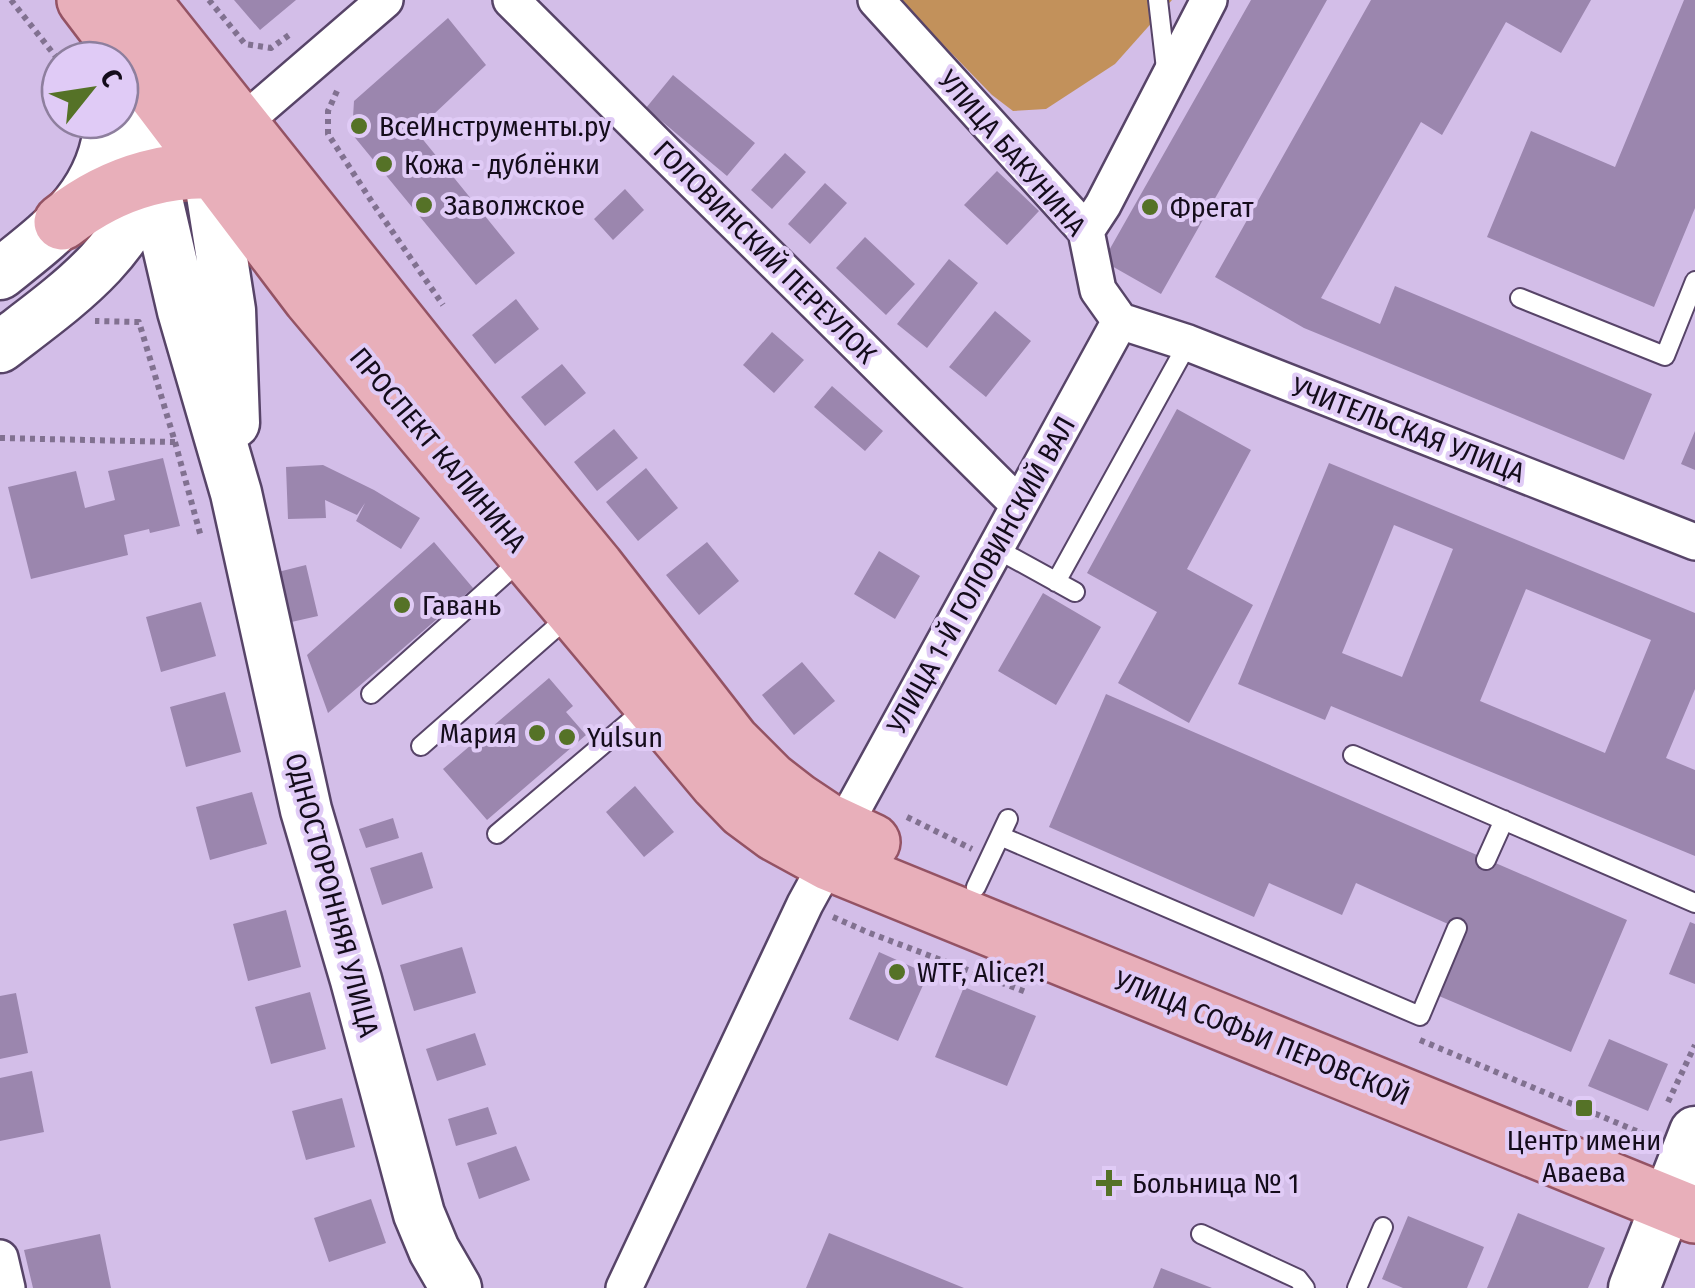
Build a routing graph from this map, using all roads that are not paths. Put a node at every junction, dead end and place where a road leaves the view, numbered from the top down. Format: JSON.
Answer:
{"nodes":[{"id":1,"x":385,"y":0,"type":"edge"},
{"id":2,"x":512,"y":0,"type":"edge"},
{"id":3,"x":876,"y":0,"type":"edge"},
{"id":4,"x":1158,"y":0,"type":"edge"},
{"id":5,"x":1209,"y":0,"type":"edge"},
{"id":6,"x":125,"y":24,"type":"edge"},
{"id":7,"x":1168,"y":80,"type":"junction"},
{"id":8,"x":106,"y":140,"type":"edge"},
{"id":9,"x":208,"y":149,"type":"junction"},
{"id":10,"x":153,"y":178,"type":"junction"},
{"id":11,"x":62,"y":222,"type":"junction"},
{"id":12,"x":1086,"y":230,"type":"junction"},
{"id":13,"x":0,"y":274,"type":"edge"},
{"id":14,"x":1695,"y":281,"type":"edge"},
{"id":15,"x":79,"y":286,"type":"junction"},
{"id":16,"x":304,"y":288,"type":"junction"},
{"id":17,"x":1520,"y":298,"type":"dead end"},
{"id":18,"x":184,"y":314,"type":"junction"},
{"id":19,"x":1120,"y":322,"type":"junction"},
{"id":20,"x":1188,"y":343,"type":"junction"},
{"id":21,"x":0,"y":347,"type":"edge"},
{"id":22,"x":1020,"y":504,"type":"junction"},
{"id":23,"x":1695,"y":542,"type":"edge"},
{"id":24,"x":996,"y":548,"type":"junction"},
{"id":25,"x":526,"y":556,"type":"junction"},
{"id":26,"x":1056,"y":582,"type":"junction"},
{"id":27,"x":1075,"y":592,"type":"dead end"},
{"id":28,"x":573,"y":612,"type":"junction"},
{"id":29,"x":371,"y":694,"type":"dead end"},
{"id":30,"x":650,"y":704,"type":"junction"},
{"id":31,"x":421,"y":746,"type":"dead end"},
{"id":32,"x":1354,"y":756,"type":"dead end"},
{"id":33,"x":1504,"y":820,"type":"junction"},
{"id":34,"x":497,"y":834,"type":"dead end"},
{"id":35,"x":835,"y":845,"type":"junction"},
{"id":36,"x":1486,"y":860,"type":"dead end"},
{"id":37,"x":976,"y":887,"type":"junction"},
{"id":38,"x":1695,"y":903,"type":"edge"},
{"id":39,"x":1458,"y":928,"type":"dead end"},
{"id":40,"x":1676,"y":1159,"type":"edge"},
{"id":41,"x":1383,"y":1227,"type":"dead end"},
{"id":42,"x":1200,"y":1234,"type":"dead end"},
{"id":43,"x":0,"y":1258,"type":"edge"},
{"id":44,"x":7,"y":1288,"type":"edge"},
{"id":45,"x":456,"y":1288,"type":"edge"},
{"id":46,"x":624,"y":1288,"type":"edge"},
{"id":47,"x":1305,"y":1288,"type":"edge"},
{"id":48,"x":1357,"y":1288,"type":"edge"},
{"id":49,"x":1634,"y":1288,"type":"edge"}],
"edges":[{"from":1,"to":9,"type":"street"},
{"from":2,"to":22,"type":"street","name":"ГОЛОВИНСКИЙ ПЕРЕУЛОК"},
{"from":3,"to":12,"type":"street","name":"УЛИЦА БАКУНИНА"},
{"from":4,"to":7,"type":"lane"},
{"from":5,"to":7,"type":"street"},
{"from":6,"to":9,"type":"main road","name":"ПРОСПЕКТ КАЛИНИНА"},
{"from":6,"to":9,"type":"main road","name":"ПРОСПЕКТ КАЛИНИНА"},
{"from":6,"to":10,"type":"street","name":"ОДНОСТОРОННЯЯ УЛИЦА"},
{"from":7,"to":12,"type":"street"},
{"from":8,"to":11,"type":"street"},
{"from":9,"to":10,"type":"main road"},
{"from":9,"to":16,"type":"main road","name":"ПРОСПЕКТ КАЛИНИНА"},
{"from":9,"to":18,"type":"street","name":"ОДНОСТОРОННЯЯ УЛИЦА"},
{"from":9,"to":35,"type":"main road","name":"ПРОСПЕКТ КАЛИНИНА"},
{"from":10,"to":11,"type":"main road"},
{"from":10,"to":15,"type":"street"},
{"from":10,"to":18,"type":"street","name":"ОДНОСТОРОННЯЯ УЛИЦА"},
{"from":11,"to":13,"type":"street"},
{"from":12,"to":19,"type":"street","name":"УЛИЦА БАКУНИНА"},
{"from":14,"to":17,"type":"lane"},
{"from":15,"to":18,"type":"street"},
{"from":15,"to":21,"type":"street"},
{"from":16,"to":18,"type":"street"},
{"from":16,"to":25,"type":"main road","name":"ПРОСПЕКТ КАЛИНИНА"},
{"from":18,"to":45,"type":"street","name":"ОДНОСТОРОННЯЯ УЛИЦА"},
{"from":19,"to":20,"type":"street","name":"УЧИТЕЛЬСКАЯ УЛИЦА"},
{"from":19,"to":22,"type":"street","name":"УЛИЦА 1-Й ГОЛОВИНСКИЙ ВАЛ"},
{"from":20,"to":23,"type":"street","name":"УЧИТЕЛЬСКАЯ УЛИЦА"},
{"from":20,"to":26,"type":"lane"},
{"from":22,"to":24,"type":"street","name":"УЛИЦА 1-Й ГОЛОВИНСКИЙ ВАЛ"},
{"from":24,"to":26,"type":"lane"},
{"from":24,"to":35,"type":"street","name":"УЛИЦА 1-Й ГОЛОВИНСКИЙ ВАЛ"},
{"from":25,"to":28,"type":"main road","name":"ПРОСПЕКТ КАЛИНИНА"},
{"from":25,"to":29,"type":"lane"},
{"from":26,"to":27,"type":"lane"},
{"from":28,"to":30,"type":"main road","name":"ПРОСПЕКТ КАЛИНИНА"},
{"from":28,"to":31,"type":"lane"},
{"from":30,"to":34,"type":"lane"},
{"from":30,"to":35,"type":"main road","name":"ПРОСПЕКТ КАЛИНИНА"},
{"from":32,"to":33,"type":"lane"},
{"from":33,"to":36,"type":"lane"},
{"from":33,"to":38,"type":"lane"},
{"from":35,"to":37,"type":"main road","name":"УЛИЦА СОФЬИ ПЕРОВСКОЙ"},
{"from":35,"to":40,"type":"main road","name":"УЛИЦА СОФЬИ ПЕРОВСКОЙ"},
{"from":35,"to":46,"type":"street","name":"УЛИЦА 1-Й ГОЛОВИНСКИЙ ВАЛ"},
{"from":37,"to":39,"type":"lane"},
{"from":37,"to":40,"type":"main road","name":"УЛИЦА СОФЬИ ПЕРОВСКОЙ"},
{"from":40,"to":49,"type":"street"},
{"from":41,"to":48,"type":"lane"},
{"from":42,"to":47,"type":"lane"},
{"from":43,"to":44,"type":"street"}]}
